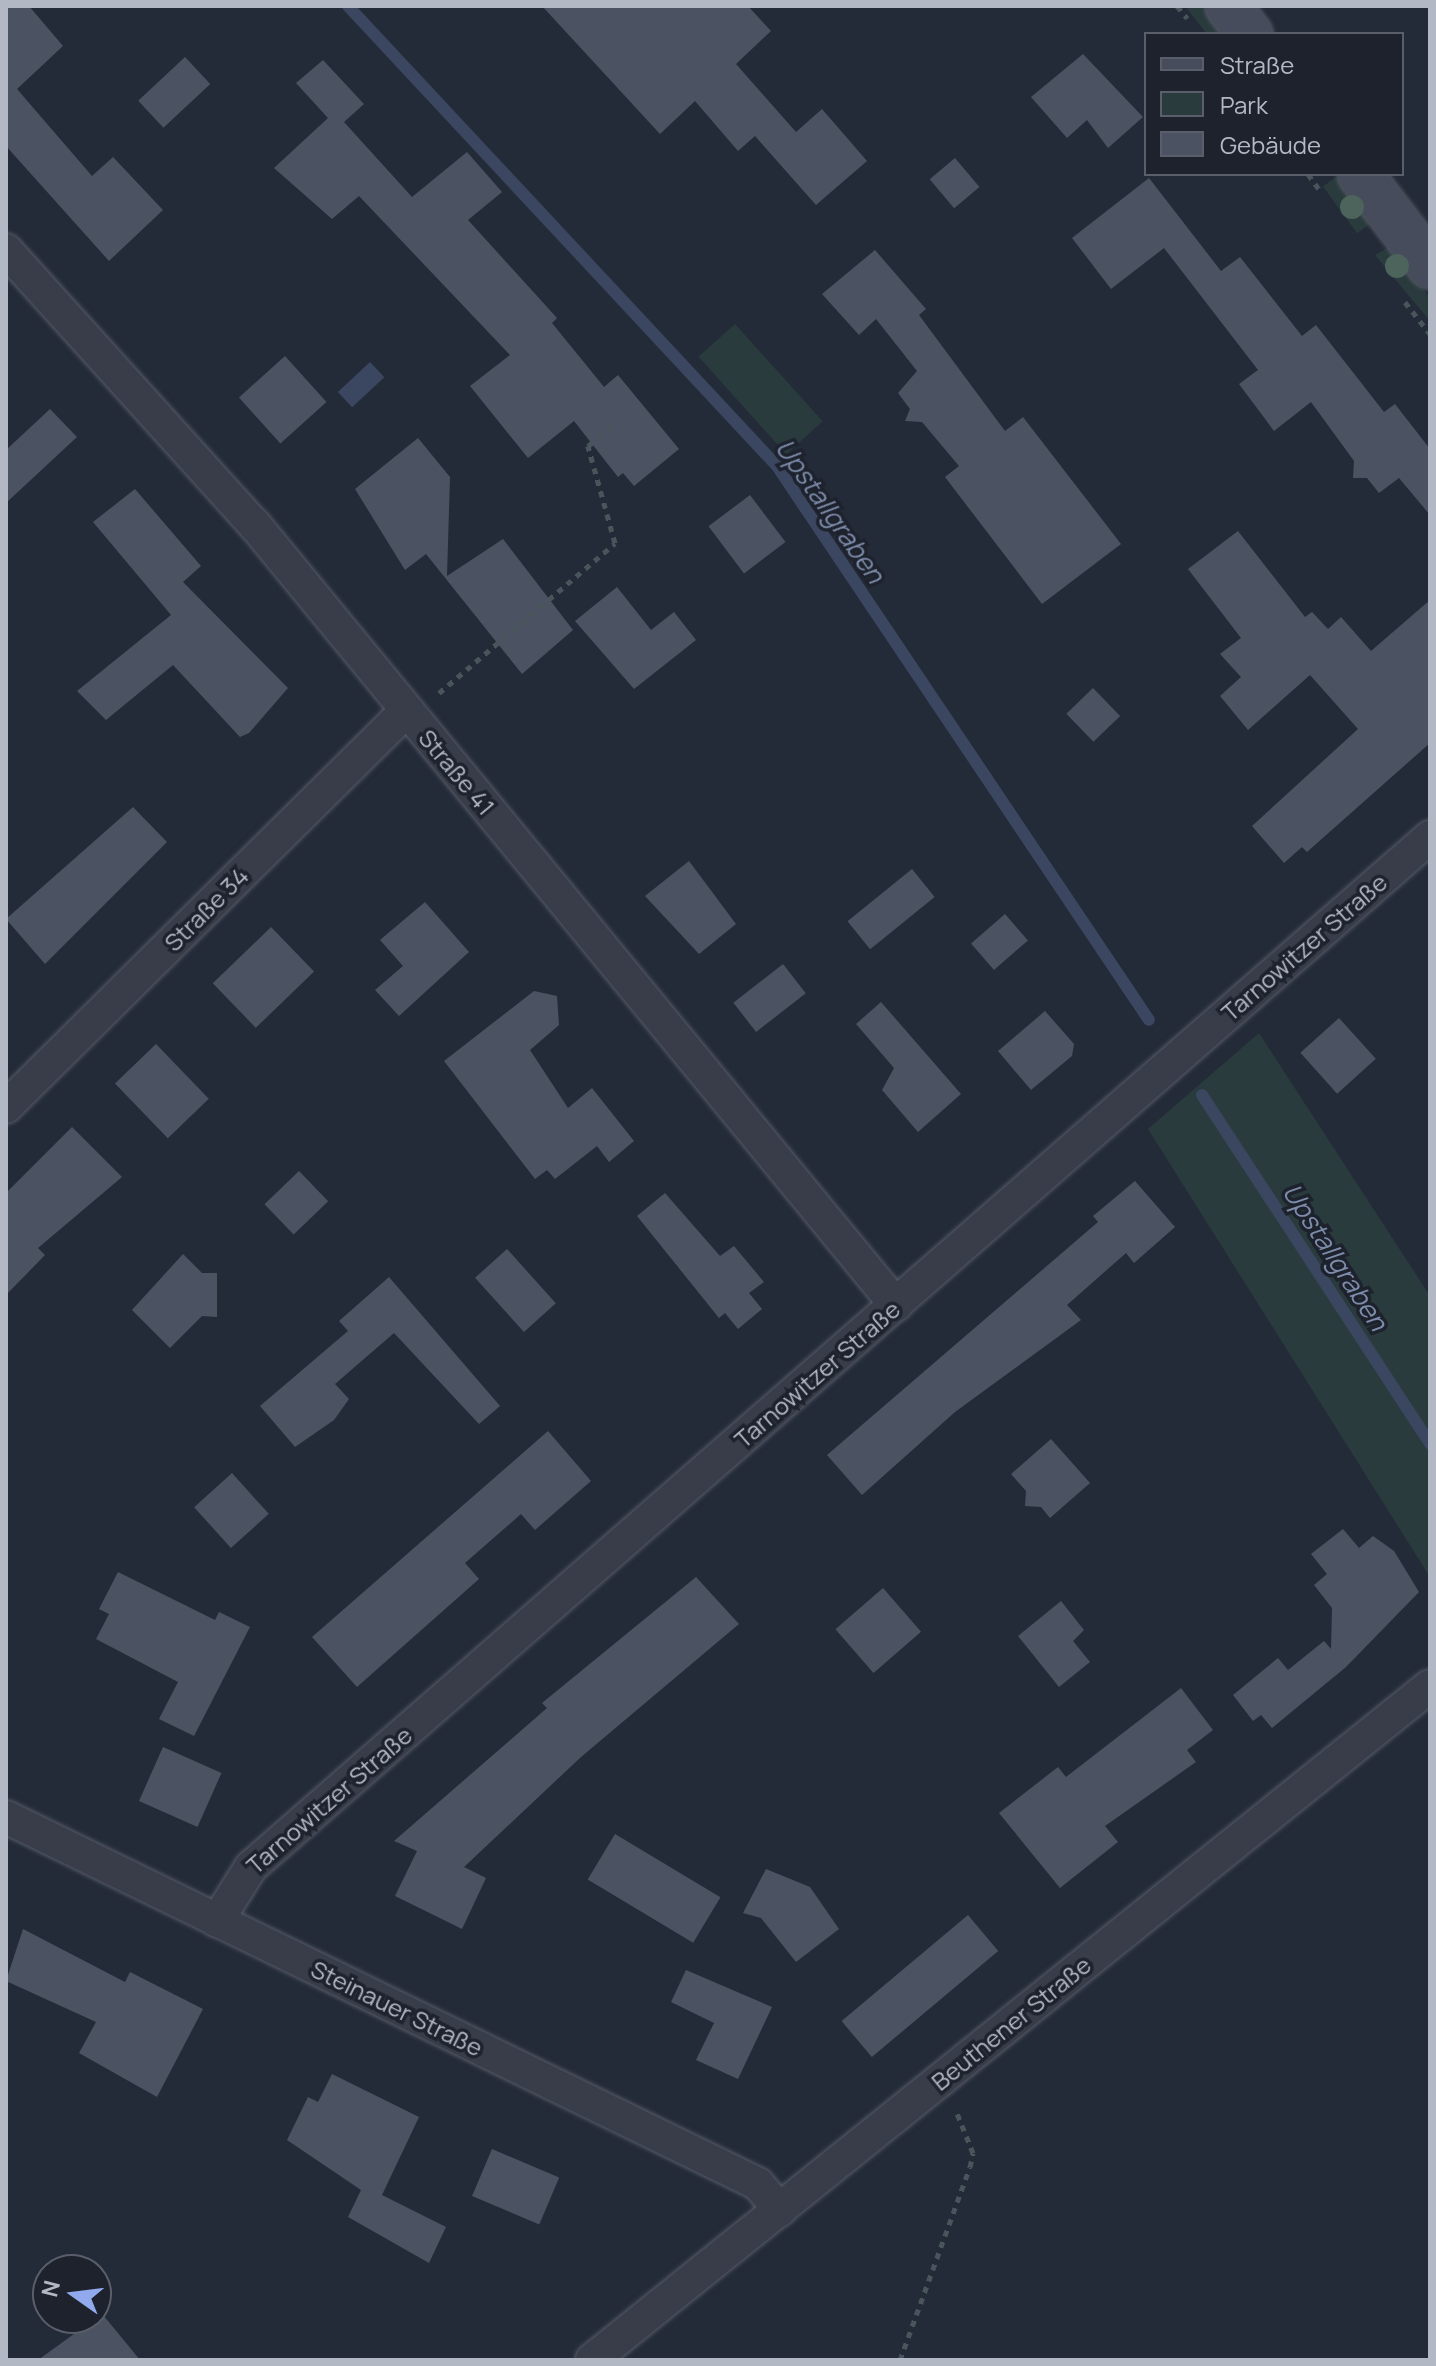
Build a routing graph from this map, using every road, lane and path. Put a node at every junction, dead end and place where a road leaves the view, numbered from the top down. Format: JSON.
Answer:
{"nodes":[{"id":1,"x":1228,"y":6,"type":"edge"},
{"id":2,"x":1248,"y":32,"type":"edge"},
{"id":3,"x":1362,"y":176,"type":"edge"},
{"id":4,"x":6,"y":250,"type":"edge"},
{"id":5,"x":1430,"y":266,"type":"edge"},
{"id":6,"x":614,"y":425,"type":"dead end"},
{"id":7,"x":409,"y":715,"type":"junction"},
{"id":8,"x":1430,"y":837,"type":"edge"},
{"id":9,"x":6,"y":1107,"type":"edge"},
{"id":10,"x":896,"y":1305,"type":"junction"},
{"id":11,"x":1430,"y":1686,"type":"edge"},
{"id":12,"x":6,"y":1817,"type":"edge"},
{"id":13,"x":217,"y":1921,"type":"junction"},
{"id":14,"x":942,"y":2079,"type":"junction"},
{"id":15,"x":780,"y":2210,"type":"junction"},
{"id":16,"x":592,"y":2360,"type":"edge"},
{"id":17,"x":900,"y":2360,"type":"edge"}],
"edges":[{"from":1,"to":2,"type":"main road"},
{"from":3,"to":5,"type":"main road"},
{"from":4,"to":7,"type":"street","name":"Straße 41"},
{"from":6,"to":7,"type":"path"},
{"from":7,"to":9,"type":"street","name":"Straße 34"},
{"from":7,"to":10,"type":"street","name":"Straße 41"},
{"from":8,"to":10,"type":"street","name":"Tarnowitzer Straße"},
{"from":10,"to":13,"type":"street","name":"Tarnowitzer Straße"},
{"from":11,"to":14,"type":"street","name":"Beuthener Straße"},
{"from":12,"to":13,"type":"street","name":"Steinauer Straße"},
{"from":13,"to":15,"type":"street","name":"Steinauer Straße"},
{"from":14,"to":15,"type":"street","name":"Beuthener Straße"},
{"from":14,"to":17,"type":"path"},
{"from":15,"to":16,"type":"street","name":"Beuthener Straße"}]}
